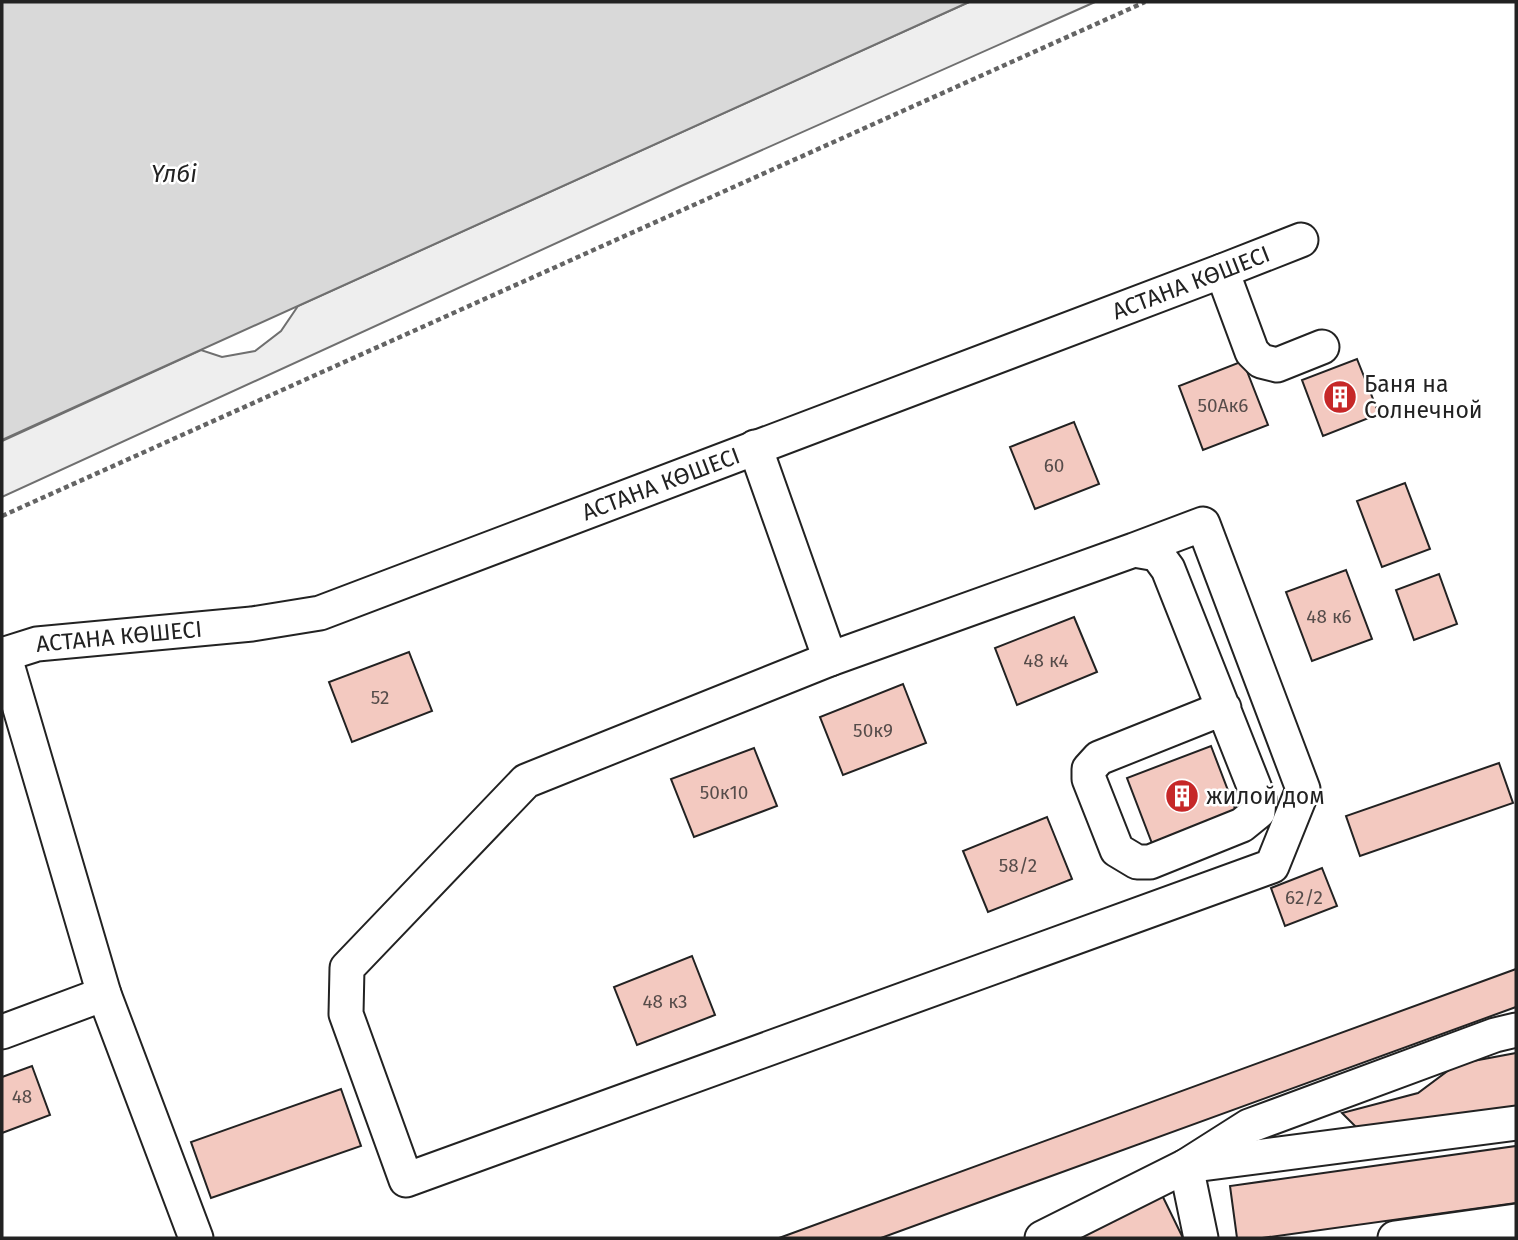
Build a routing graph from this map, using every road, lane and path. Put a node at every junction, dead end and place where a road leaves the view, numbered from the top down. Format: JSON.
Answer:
{"nodes":[{"id":1,"x":1145,"y":2,"type":"edge"},
{"id":2,"x":1301,"y":240,"type":"dead end"},
{"id":3,"x":1222,"y":271,"type":"junction"},
{"id":4,"x":1322,"y":347,"type":"dead end"},
{"id":5,"x":755,"y":447,"type":"junction"},
{"id":6,"x":2,"y":516,"type":"edge"},
{"id":7,"x":1134,"y":550,"type":"junction"},
{"id":8,"x":3,"y":654,"type":"edge"},
{"id":9,"x":831,"y":659,"type":"junction"},
{"id":10,"x":1224,"y":708,"type":"junction"},
{"id":11,"x":104,"y":994,"type":"junction"},
{"id":12,"x":1516,"y":1030,"type":"edge"},
{"id":13,"x":2,"y":1032,"type":"edge"},
{"id":14,"x":1516,"y":1123,"type":"edge"},
{"id":15,"x":1186,"y":1166,"type":"junction"},
{"id":16,"x":1516,"y":1221,"type":"edge"},
{"id":17,"x":196,"y":1238,"type":"edge"},
{"id":18,"x":1042,"y":1238,"type":"edge"},
{"id":19,"x":1201,"y":1238,"type":"edge"},
{"id":20,"x":1395,"y":1238,"type":"edge"}],
"edges":[{"from":1,"to":6,"type":"path"},
{"from":2,"to":3,"type":"street","name":"АСТАНА КӨШЕСІ"},
{"from":3,"to":4,"type":"street"},
{"from":3,"to":5,"type":"street","name":"АСТАНА КӨШЕСІ"},
{"from":5,"to":8,"type":"street","name":"АСТАНА КӨШЕСІ"},
{"from":5,"to":9,"type":"street"},
{"from":7,"to":9,"type":"street"},
{"from":7,"to":9,"type":"street"},
{"from":7,"to":10,"type":"street"},
{"from":8,"to":11,"type":"street"},
{"from":10,"to":10,"type":"street"},
{"from":11,"to":13,"type":"street"},
{"from":11,"to":17,"type":"street"},
{"from":12,"to":15,"type":"street"},
{"from":14,"to":15,"type":"street"},
{"from":15,"to":18,"type":"street"},
{"from":15,"to":19,"type":"street"},
{"from":16,"to":20,"type":"street"}]}
